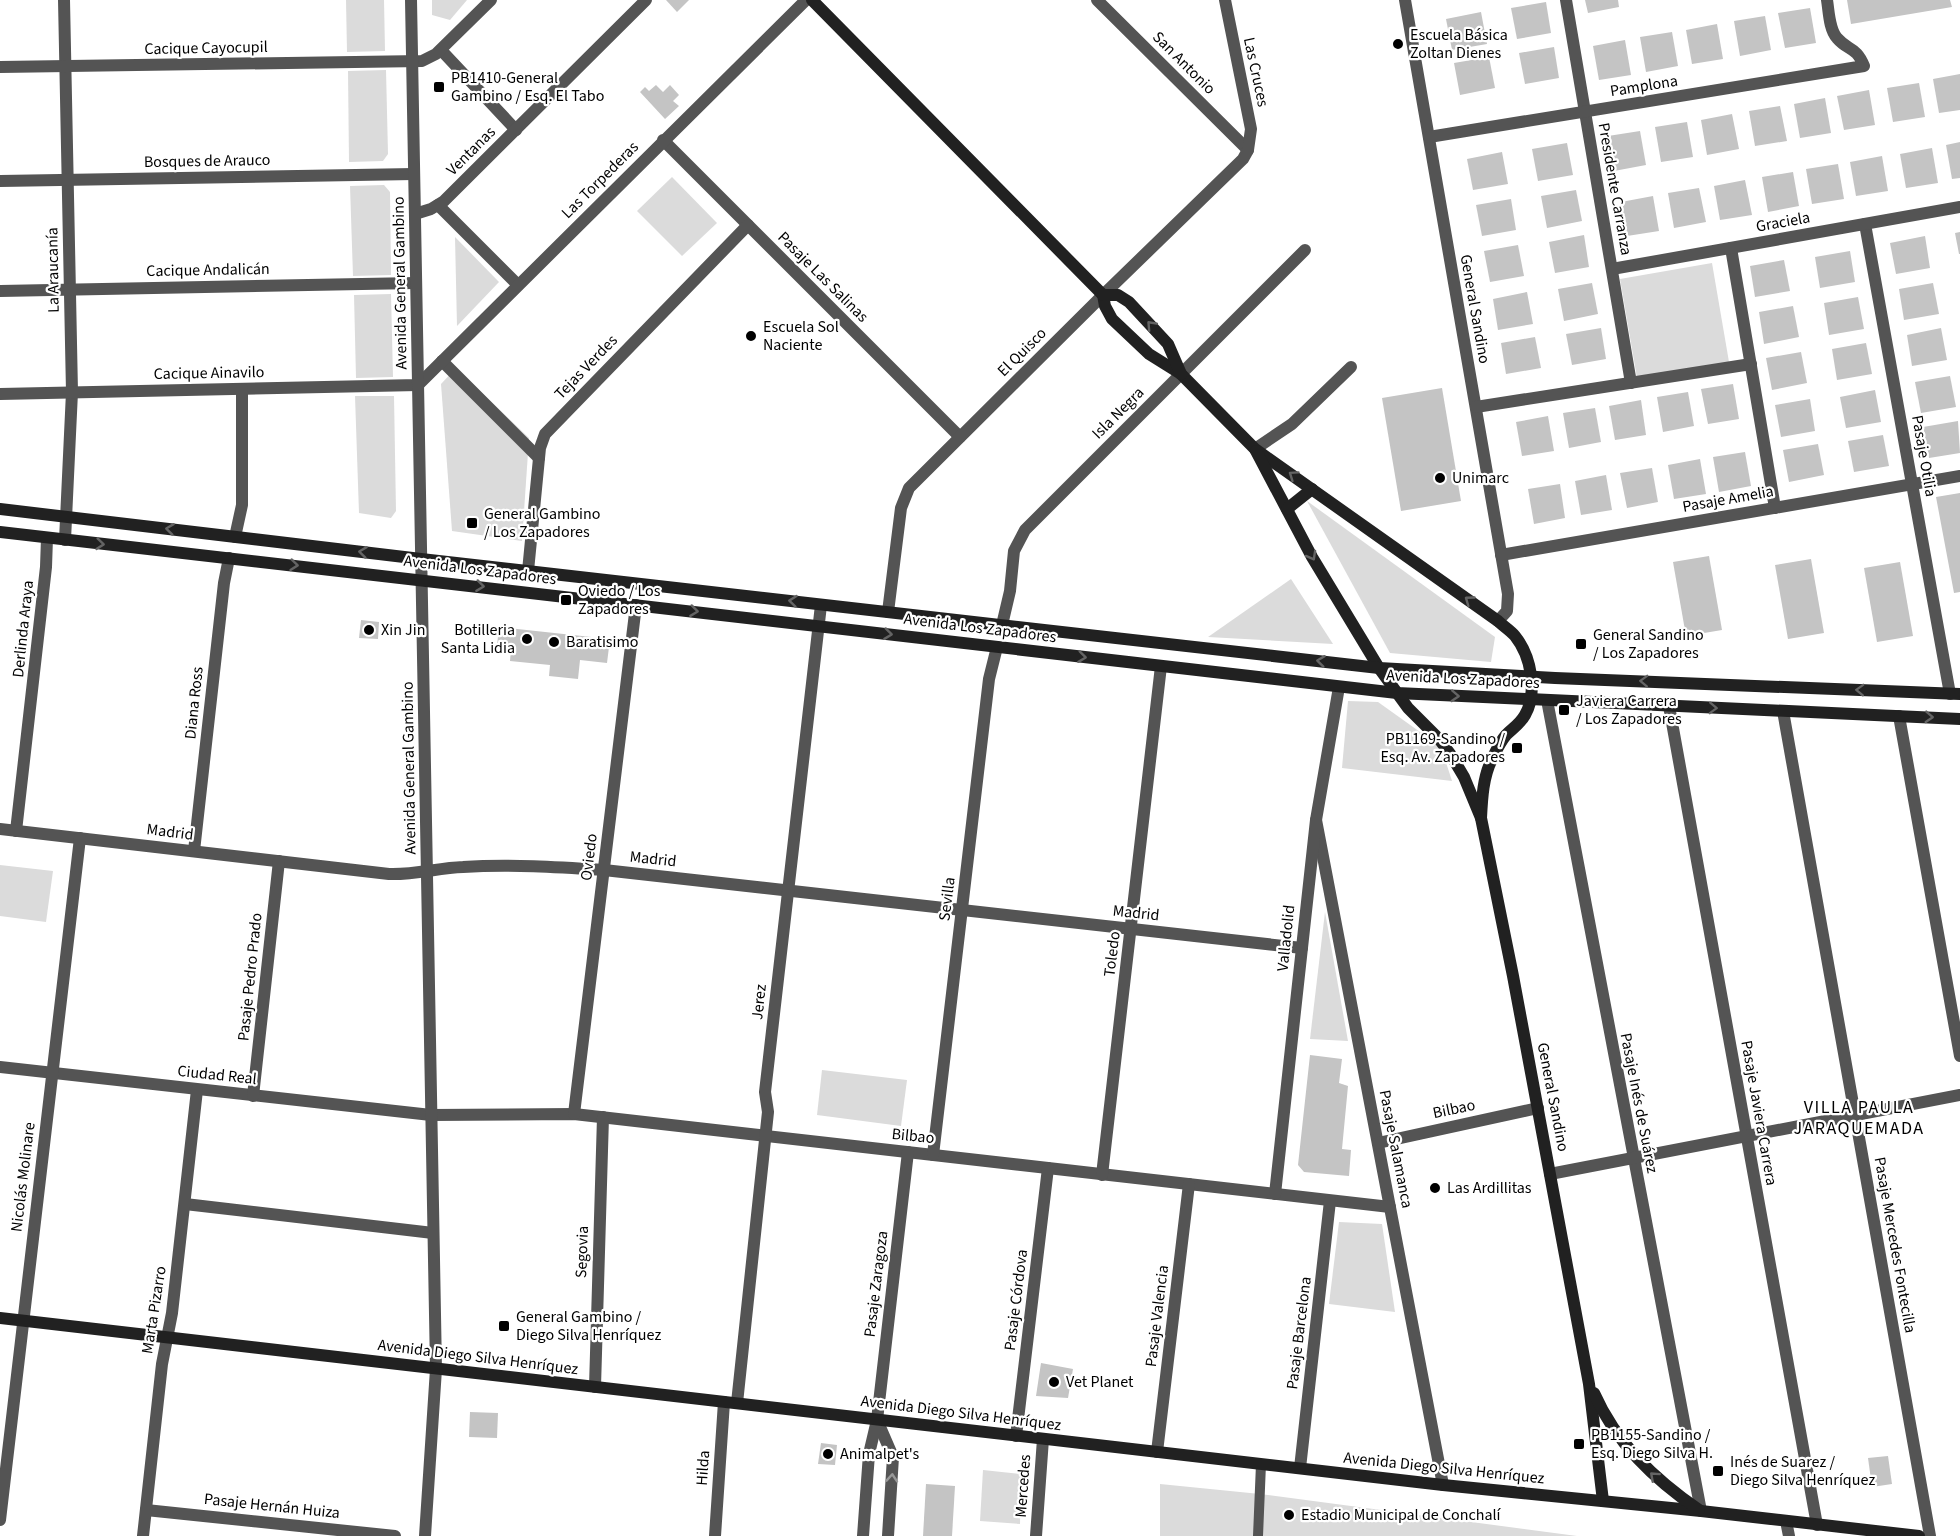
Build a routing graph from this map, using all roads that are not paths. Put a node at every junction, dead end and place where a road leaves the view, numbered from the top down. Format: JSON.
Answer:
{"nodes":[{"id":1,"x":64,"y":0,"type":"edge"},
{"id":2,"x":411,"y":0,"type":"edge"},
{"id":3,"x":491,"y":0,"type":"edge"},
{"id":4,"x":646,"y":0,"type":"edge"},
{"id":5,"x":806,"y":0,"type":"edge"},
{"id":6,"x":812,"y":0,"type":"edge"},
{"id":7,"x":1097,"y":0,"type":"edge"},
{"id":8,"x":1225,"y":0,"type":"edge"},
{"id":9,"x":1405,"y":0,"type":"edge"},
{"id":10,"x":1566,"y":0,"type":"edge"},
{"id":11,"x":1827,"y":0,"type":"edge"},
{"id":12,"x":441,"y":50,"type":"junction"},
{"id":13,"x":412,"y":61,"type":"junction"},
{"id":14,"x":65,"y":66,"type":"junction"},
{"id":15,"x":0,"y":68,"type":"edge"},
{"id":16,"x":1585,"y":112,"type":"junction"},
{"id":17,"x":516,"y":130,"type":"junction"},
{"id":18,"x":1429,"y":137,"type":"junction"},
{"id":19,"x":663,"y":140,"type":"junction"},
{"id":20,"x":1248,"y":150,"type":"junction"},
{"id":21,"x":414,"y":174,"type":"junction"},
{"id":22,"x":68,"y":180,"type":"junction"},
{"id":23,"x":0,"y":181,"type":"edge"},
{"id":24,"x":438,"y":205,"type":"junction"},
{"id":25,"x":1960,"y":207,"type":"edge"},
{"id":26,"x":415,"y":214,"type":"junction"},
{"id":27,"x":1865,"y":224,"type":"junction"},
{"id":28,"x":748,"y":225,"type":"junction"},
{"id":29,"x":1731,"y":248,"type":"junction"},
{"id":30,"x":1305,"y":250,"type":"dead end"},
{"id":31,"x":1612,"y":269,"type":"junction"},
{"id":32,"x":416,"y":283,"type":"junction"},
{"id":33,"x":518,"y":285,"type":"junction"},
{"id":34,"x":70,"y":290,"type":"junction"},
{"id":35,"x":0,"y":291,"type":"edge"},
{"id":36,"x":1103,"y":295,"type":"junction"},
{"id":37,"x":442,"y":361,"type":"junction"},
{"id":38,"x":1751,"y":364,"type":"junction"},
{"id":39,"x":1351,"y":367,"type":"dead end"},
{"id":40,"x":1181,"y":374,"type":"junction"},
{"id":41,"x":1631,"y":383,"type":"junction"},
{"id":42,"x":418,"y":385,"type":"junction"},
{"id":43,"x":242,"y":389,"type":"junction"},
{"id":44,"x":72,"y":393,"type":"junction"},
{"id":45,"x":0,"y":394,"type":"edge"},
{"id":46,"x":1476,"y":407,"type":"junction"},
{"id":47,"x":960,"y":437,"type":"junction"},
{"id":48,"x":1255,"y":448,"type":"junction"},
{"id":49,"x":539,"y":458,"type":"junction"},
{"id":50,"x":1960,"y":476,"type":"edge"},
{"id":51,"x":1913,"y":484,"type":"junction"},
{"id":52,"x":1312,"y":489,"type":"junction"},
{"id":53,"x":1775,"y":508,"type":"junction"},
{"id":54,"x":0,"y":509,"type":"edge"},
{"id":55,"x":1287,"y":509,"type":"junction"},
{"id":56,"x":67,"y":517,"type":"junction"},
{"id":57,"x":0,"y":532,"type":"edge"},
{"id":58,"x":234,"y":537,"type":"junction"},
{"id":59,"x":47,"y":538,"type":"junction"},
{"id":60,"x":65,"y":540,"type":"junction"},
{"id":61,"x":1501,"y":555,"type":"junction"},
{"id":62,"x":229,"y":558,"type":"junction"},
{"id":63,"x":421,"y":559,"type":"junction"},
{"id":64,"x":528,"y":571,"type":"junction"},
{"id":65,"x":422,"y":579,"type":"junction"},
{"id":66,"x":821,"y":604,"type":"junction"},
{"id":67,"x":636,"y":605,"type":"junction"},
{"id":68,"x":888,"y":612,"type":"junction"},
{"id":69,"x":1498,"y":621,"type":"junction"},
{"id":70,"x":1002,"y":625,"type":"junction"},
{"id":71,"x":818,"y":626,"type":"junction"},
{"id":72,"x":997,"y":647,"type":"junction"},
{"id":73,"x":1161,"y":666,"type":"junction"},
{"id":74,"x":1379,"y":668,"type":"junction"},
{"id":75,"x":1531,"y":676,"type":"junction"},
{"id":76,"x":1339,"y":687,"type":"junction"},
{"id":77,"x":1397,"y":693,"type":"junction"},
{"id":78,"x":1955,"y":694,"type":"edge"},
{"id":79,"x":1529,"y":700,"type":"junction"},
{"id":80,"x":1547,"y":700,"type":"junction"},
{"id":81,"x":1670,"y":706,"type":"junction"},
{"id":82,"x":1784,"y":711,"type":"junction"},
{"id":83,"x":1899,"y":716,"type":"junction"},
{"id":84,"x":1960,"y":719,"type":"edge"},
{"id":85,"x":1481,"y":818,"type":"junction"},
{"id":86,"x":1316,"y":820,"type":"junction"},
{"id":87,"x":0,"y":829,"type":"edge"},
{"id":88,"x":16,"y":831,"type":"junction"},
{"id":89,"x":80,"y":838,"type":"junction"},
{"id":90,"x":194,"y":851,"type":"junction"},
{"id":91,"x":279,"y":861,"type":"junction"},
{"id":92,"x":604,"y":870,"type":"junction"},
{"id":93,"x":427,"y":872,"type":"junction"},
{"id":94,"x":788,"y":890,"type":"junction"},
{"id":95,"x":962,"y":910,"type":"junction"},
{"id":96,"x":1131,"y":929,"type":"junction"},
{"id":97,"x":1302,"y":948,"type":"junction"},
{"id":98,"x":1960,"y":1056,"type":"edge"},
{"id":99,"x":0,"y":1067,"type":"edge"},
{"id":100,"x":52,"y":1073,"type":"junction"},
{"id":101,"x":197,"y":1090,"type":"junction"},
{"id":102,"x":1960,"y":1095,"type":"edge"},
{"id":103,"x":253,"y":1096,"type":"junction"},
{"id":104,"x":1538,"y":1108,"type":"junction"},
{"id":105,"x":574,"y":1114,"type":"junction"},
{"id":106,"x":431,"y":1115,"type":"junction"},
{"id":107,"x":1855,"y":1115,"type":"junction"},
{"id":108,"x":603,"y":1117,"type":"junction"},
{"id":109,"x":766,"y":1136,"type":"junction"},
{"id":110,"x":1747,"y":1136,"type":"junction"},
{"id":111,"x":1377,"y":1143,"type":"junction"},
{"id":112,"x":908,"y":1152,"type":"junction"},
{"id":113,"x":933,"y":1155,"type":"junction"},
{"id":114,"x":1633,"y":1158,"type":"junction"},
{"id":115,"x":1048,"y":1168,"type":"junction"},
{"id":116,"x":1550,"y":1174,"type":"junction"},
{"id":117,"x":1102,"y":1175,"type":"junction"},
{"id":118,"x":1189,"y":1184,"type":"junction"},
{"id":119,"x":1275,"y":1194,"type":"junction"},
{"id":120,"x":1330,"y":1201,"type":"junction"},
{"id":121,"x":184,"y":1204,"type":"junction"},
{"id":122,"x":1390,"y":1207,"type":"junction"},
{"id":123,"x":433,"y":1233,"type":"junction"},
{"id":124,"x":0,"y":1318,"type":"edge"},
{"id":125,"x":22,"y":1321,"type":"junction"},
{"id":126,"x":168,"y":1338,"type":"junction"},
{"id":127,"x":436,"y":1369,"type":"junction"},
{"id":128,"x":1589,"y":1384,"type":"junction"},
{"id":129,"x":595,"y":1387,"type":"junction"},
{"id":130,"x":730,"y":1403,"type":"junction"},
{"id":131,"x":877,"y":1420,"type":"junction"},
{"id":132,"x":1016,"y":1436,"type":"junction"},
{"id":133,"x":1043,"y":1439,"type":"junction"},
{"id":134,"x":1157,"y":1452,"type":"junction"},
{"id":135,"x":1261,"y":1464,"type":"junction"},
{"id":136,"x":1300,"y":1468,"type":"junction"},
{"id":137,"x":1443,"y":1485,"type":"junction"},
{"id":138,"x":1603,"y":1501,"type":"junction"},
{"id":139,"x":146,"y":1510,"type":"junction"},
{"id":140,"x":1701,"y":1511,"type":"junction"},
{"id":141,"x":0,"y":1520,"type":"edge"},
{"id":142,"x":1786,"y":1521,"type":"junction"},
{"id":143,"x":1817,"y":1525,"type":"junction"},
{"id":144,"x":143,"y":1536,"type":"edge"},
{"id":145,"x":395,"y":1536,"type":"edge"},
{"id":146,"x":425,"y":1536,"type":"edge"},
{"id":147,"x":715,"y":1536,"type":"edge"},
{"id":148,"x":863,"y":1536,"type":"edge"},
{"id":149,"x":888,"y":1536,"type":"edge"},
{"id":150,"x":1036,"y":1536,"type":"edge"},
{"id":151,"x":1258,"y":1536,"type":"edge"},
{"id":152,"x":1789,"y":1536,"type":"edge"},
{"id":153,"x":1918,"y":1536,"type":"edge"},
{"id":154,"x":1930,"y":1536,"type":"edge"}],
"edges":[{"from":1,"to":14,"type":"street","name":"La Araucanía"},
{"from":2,"to":13,"type":"street","name":"Avenida General Gambino"},
{"from":3,"to":12,"type":"street"},
{"from":4,"to":17,"type":"street","name":"Ventanas"},
{"from":5,"to":19,"type":"street","name":"Las Torpederas"},
{"from":6,"to":36,"type":"main road"},
{"from":7,"to":20,"type":"street","name":"San Antonio"},
{"from":8,"to":20,"type":"street","name":"Las Cruces"},
{"from":9,"to":18,"type":"street","name":"General Sandino"},
{"from":10,"to":16,"type":"street","name":"Presidente Carranza"},
{"from":11,"to":16,"type":"street","name":"Pamplona"},
{"from":12,"to":13,"type":"street","name":"Cacique Cayocupil"},
{"from":12,"to":17,"type":"street"},
{"from":13,"to":14,"type":"street","name":"Cacique Cayocupil"},
{"from":13,"to":21,"type":"street","name":"Avenida General Gambino"},
{"from":14,"to":15,"type":"street","name":"Cacique Cayocupil"},
{"from":14,"to":22,"type":"street","name":"La Araucanía"},
{"from":16,"to":18,"type":"street","name":"Pamplona"},
{"from":16,"to":31,"type":"street","name":"Presidente Carranza"},
{"from":17,"to":24,"type":"street","name":"Ventanas"},
{"from":18,"to":46,"type":"street","name":"General Sandino"},
{"from":19,"to":28,"type":"street","name":"Pasaje Las Salinas"},
{"from":19,"to":33,"type":"street","name":"Las Torpederas"},
{"from":20,"to":36,"type":"street","name":"El Quisco"},
{"from":21,"to":22,"type":"street","name":"Bosques de Arauco"},
{"from":21,"to":26,"type":"street","name":"Avenida General Gambino"},
{"from":22,"to":23,"type":"street","name":"Bosques de Arauco"},
{"from":22,"to":34,"type":"street","name":"La Araucanía"},
{"from":24,"to":26,"type":"street","name":"Ventanas"},
{"from":24,"to":33,"type":"street"},
{"from":25,"to":27,"type":"street","name":"Graciela"},
{"from":26,"to":32,"type":"street","name":"Avenida General Gambino"},
{"from":27,"to":29,"type":"street","name":"Graciela"},
{"from":27,"to":51,"type":"street","name":"Pasaje Otilia"},
{"from":28,"to":47,"type":"street","name":"Pasaje Las Salinas"},
{"from":28,"to":49,"type":"street","name":"Tejas Verdes"},
{"from":29,"to":31,"type":"street","name":"Graciela"},
{"from":29,"to":38,"type":"street"},
{"from":30,"to":40,"type":"street","name":"Isla Negra"},
{"from":31,"to":41,"type":"street","name":"Presidente Carranza"},
{"from":32,"to":34,"type":"street","name":"Cacique Andalicán"},
{"from":32,"to":42,"type":"street","name":"Avenida General Gambino"},
{"from":33,"to":37,"type":"street","name":"Las Torpederas"},
{"from":34,"to":35,"type":"street","name":"Cacique Andalicán"},
{"from":34,"to":44,"type":"street","name":"La Araucanía"},
{"from":36,"to":40,"type":"main road"},
{"from":40,"to":36,"type":"main road","one_way":true},
{"from":36,"to":47,"type":"street","name":"El Quisco"},
{"from":37,"to":42,"type":"street","name":"Las Torpederas"},
{"from":37,"to":49,"type":"street"},
{"from":38,"to":41,"type":"street"},
{"from":38,"to":53,"type":"street"},
{"from":39,"to":48,"type":"street"},
{"from":40,"to":48,"type":"main road"},
{"from":40,"to":70,"type":"street","name":"Isla Negra"},
{"from":41,"to":46,"type":"street"},
{"from":42,"to":43,"type":"street","name":"Cacique Ainavilo"},
{"from":42,"to":63,"type":"street","name":"Avenida General Gambino"},
{"from":43,"to":44,"type":"street","name":"Cacique Ainavilo"},
{"from":43,"to":58,"type":"street"},
{"from":44,"to":45,"type":"street","name":"Cacique Ainavilo"},
{"from":44,"to":56,"type":"street","name":"La Araucanía"},
{"from":46,"to":61,"type":"street","name":"General Sandino"},
{"from":47,"to":68,"type":"street","name":"El Quisco"},
{"from":52,"to":48,"type":"main road","one_way":true},
{"from":48,"to":55,"type":"main road","name":"General Sandino"},
{"from":49,"to":64,"type":"street","name":"Tejas Verdes"},
{"from":50,"to":51,"type":"street","name":"Pasaje Amelia"},
{"from":51,"to":53,"type":"street","name":"Pasaje Amelia"},
{"from":51,"to":78,"type":"street","name":"Pasaje Otilia"},
{"from":52,"to":55,"type":"main road"},
{"from":69,"to":52,"type":"main road","one_way":true},
{"from":53,"to":61,"type":"street","name":"Pasaje Amelia"},
{"from":54,"to":56,"type":"main road","name":"Avenida Los Zapadores"},
{"from":55,"to":74,"type":"main road","name":"General Sandino","one_way":true},
{"from":58,"to":56,"type":"main road","name":"Avenida Los Zapadores","one_way":true},
{"from":56,"to":60,"type":"street","name":"La Araucanía"},
{"from":57,"to":59,"type":"main road","name":"Avenida Los Zapadores"},
{"from":63,"to":58,"type":"main road","name":"Avenida Los Zapadores","one_way":true},
{"from":59,"to":60,"type":"main road","name":"Avenida Los Zapadores"},
{"from":59,"to":88,"type":"street","name":"Derlinda Araya"},
{"from":60,"to":62,"type":"main road","name":"Avenida Los Zapadores","one_way":true},
{"from":61,"to":69,"type":"street","name":"General Sandino"},
{"from":62,"to":65,"type":"main road","name":"Avenida Los Zapadores","one_way":true},
{"from":62,"to":90,"type":"street","name":"Diana Ross"},
{"from":63,"to":64,"type":"main road","name":"Avenida Los Zapadores"},
{"from":63,"to":65,"type":"street","name":"Avenida General Gambino"},
{"from":66,"to":64,"type":"main road","name":"Avenida Los Zapadores","one_way":true},
{"from":65,"to":67,"type":"main road","name":"Avenida Los Zapadores","one_way":true},
{"from":65,"to":93,"type":"street","name":"Avenida General Gambino"},
{"from":66,"to":68,"type":"main road","name":"Avenida Los Zapadores"},
{"from":66,"to":71,"type":"street","name":"Jerez"},
{"from":67,"to":71,"type":"main road","name":"Avenida Los Zapadores","one_way":true},
{"from":67,"to":92,"type":"street","name":"Oviedo"},
{"from":68,"to":70,"type":"main road","name":"Avenida Los Zapadores"},
{"from":69,"to":75,"type":"main road","name":"General Sandino"},
{"from":74,"to":70,"type":"main road","name":"Avenida Los Zapadores","one_way":true},
{"from":71,"to":72,"type":"main road","name":"Avenida Los Zapadores","one_way":true},
{"from":71,"to":94,"type":"street","name":"Jerez"},
{"from":72,"to":73,"type":"main road","name":"Avenida Los Zapadores","one_way":true},
{"from":72,"to":95,"type":"street","name":"Sevilla"},
{"from":73,"to":76,"type":"main road","name":"Avenida Los Zapadores"},
{"from":73,"to":96,"type":"street","name":"Toledo"},
{"from":74,"to":75,"type":"main road","name":"Avenida Los Zapadores"},
{"from":74,"to":77,"type":"main road","name":"General Sandino"},
{"from":78,"to":75,"type":"main road","name":"Avenida Los Zapadores","one_way":true},
{"from":75,"to":79,"type":"main road","name":"General Sandino"},
{"from":76,"to":77,"type":"main road","name":"Avenida Los Zapadores"},
{"from":76,"to":86,"type":"street","name":"Valladolid"},
{"from":77,"to":79,"type":"main road","name":"Avenida Los Zapadores","one_way":true},
{"from":77,"to":85,"type":"main road","name":"General Sandino"},
{"from":79,"to":80,"type":"main road","name":"Avenida Los Zapadores"},
{"from":79,"to":85,"type":"main road","name":"General Sandino"},
{"from":80,"to":81,"type":"main road","name":"Avenida Los Zapadores"},
{"from":80,"to":114,"type":"street","name":"Pasaje Inés de Suárez"},
{"from":81,"to":82,"type":"main road","name":"Avenida Los Zapadores","one_way":true},
{"from":81,"to":110,"type":"street","name":"Pasaje Javiera Carrera"},
{"from":82,"to":83,"type":"main road","name":"Avenida Los Zapadores"},
{"from":82,"to":107,"type":"street","name":"Pasaje Mercedes Fontecilla"},
{"from":83,"to":84,"type":"main road","name":"Avenida Los Zapadores","one_way":true},
{"from":83,"to":98,"type":"street"},
{"from":85,"to":104,"type":"main road","name":"General Sandino"},
{"from":86,"to":97,"type":"street","name":"Valladolid"},
{"from":86,"to":111,"type":"street","name":"Pasaje Salamanca"},
{"from":87,"to":88,"type":"street","name":"Madrid"},
{"from":88,"to":89,"type":"street","name":"Madrid"},
{"from":89,"to":90,"type":"street","name":"Madrid"},
{"from":89,"to":100,"type":"street","name":"Nicolás Molinare"},
{"from":90,"to":91,"type":"street","name":"Madrid"},
{"from":91,"to":93,"type":"street","name":"Madrid"},
{"from":91,"to":103,"type":"street","name":"Pasaje Pedro Prado"},
{"from":92,"to":93,"type":"street","name":"Madrid"},
{"from":92,"to":94,"type":"street","name":"Madrid"},
{"from":92,"to":105,"type":"street","name":"Oviedo"},
{"from":93,"to":106,"type":"street","name":"Avenida General Gambino"},
{"from":94,"to":95,"type":"street","name":"Madrid"},
{"from":94,"to":109,"type":"street","name":"Jerez"},
{"from":95,"to":96,"type":"street","name":"Madrid"},
{"from":95,"to":113,"type":"street","name":"Sevilla"},
{"from":96,"to":97,"type":"street","name":"Madrid"},
{"from":96,"to":117,"type":"street","name":"Toledo"},
{"from":97,"to":119,"type":"street","name":"Valladolid"},
{"from":99,"to":100,"type":"street","name":"Ciudad Real"},
{"from":100,"to":101,"type":"street","name":"Ciudad Real"},
{"from":100,"to":125,"type":"street","name":"Nicolás Molinare"},
{"from":101,"to":103,"type":"street","name":"Ciudad Real"},
{"from":101,"to":121,"type":"street","name":"Marta Pizarro"},
{"from":102,"to":107,"type":"street"},
{"from":103,"to":106,"type":"street","name":"Ciudad Real"},
{"from":104,"to":111,"type":"street","name":"Bilbao"},
{"from":104,"to":116,"type":"main road","name":"General Sandino"},
{"from":105,"to":106,"type":"street","name":"Bilbao"},
{"from":105,"to":108,"type":"street","name":"Bilbao"},
{"from":106,"to":123,"type":"street","name":"Avenida General Gambino"},
{"from":107,"to":110,"type":"street"},
{"from":107,"to":154,"type":"street","name":"Pasaje Mercedes Fontecilla"},
{"from":108,"to":109,"type":"street","name":"Bilbao"},
{"from":108,"to":129,"type":"street","name":"Segovia"},
{"from":109,"to":112,"type":"street","name":"Bilbao"},
{"from":109,"to":130,"type":"street","name":"Jerez"},
{"from":110,"to":114,"type":"street"},
{"from":110,"to":143,"type":"street","name":"Pasaje Javiera Carrera"},
{"from":111,"to":122,"type":"street","name":"Pasaje Salamanca"},
{"from":112,"to":113,"type":"street","name":"Bilbao"},
{"from":112,"to":131,"type":"street","name":"Pasaje Zaragoza"},
{"from":113,"to":115,"type":"street","name":"Bilbao"},
{"from":114,"to":116,"type":"street"},
{"from":114,"to":140,"type":"street","name":"Pasaje Inés de Suárez"},
{"from":115,"to":117,"type":"street","name":"Bilbao"},
{"from":115,"to":132,"type":"street","name":"Pasaje Córdova"},
{"from":116,"to":128,"type":"main road","name":"General Sandino"},
{"from":117,"to":118,"type":"street","name":"Bilbao"},
{"from":118,"to":119,"type":"street","name":"Bilbao"},
{"from":118,"to":134,"type":"street","name":"Pasaje Valencia"},
{"from":119,"to":120,"type":"street","name":"Bilbao"},
{"from":120,"to":122,"type":"street","name":"Bilbao"},
{"from":120,"to":136,"type":"street","name":"Pasaje Barcelona"},
{"from":121,"to":123,"type":"street"},
{"from":121,"to":126,"type":"street","name":"Marta Pizarro"},
{"from":122,"to":137,"type":"street","name":"Pasaje Salamanca"},
{"from":123,"to":127,"type":"street","name":"Avenida General Gambino"},
{"from":124,"to":125,"type":"main road","name":"Avenida Diego Silva Henríquez"},
{"from":125,"to":126,"type":"main road","name":"Avenida Diego Silva Henríquez"},
{"from":125,"to":141,"type":"street","name":"Nicolás Molinare"},
{"from":126,"to":127,"type":"main road","name":"Avenida Diego Silva Henríquez"},
{"from":126,"to":139,"type":"street","name":"Marta Pizarro"},
{"from":127,"to":129,"type":"main road","name":"Avenida Diego Silva Henríquez"},
{"from":127,"to":146,"type":"street","name":"Avenida General Gambino"},
{"from":128,"to":138,"type":"main road","name":"General Sandino"},
{"from":140,"to":128,"type":"main road","name":"General Sandino","one_way":true},
{"from":129,"to":130,"type":"main road","name":"Avenida Diego Silva Henríquez"},
{"from":130,"to":131,"type":"main road","name":"Avenida Diego Silva Henríquez"},
{"from":130,"to":147,"type":"street","name":"Hilda"},
{"from":131,"to":132,"type":"main road","name":"Avenida Diego Silva Henríquez"},
{"from":131,"to":148,"type":"street","name":"Pasaje Zaragoza"},
{"from":149,"to":131,"type":"street","one_way":true},
{"from":132,"to":133,"type":"main road","name":"Avenida Diego Silva Henríquez"},
{"from":133,"to":134,"type":"main road","name":"Avenida Diego Silva Henríquez"},
{"from":133,"to":150,"type":"street","name":"Mercedes"},
{"from":134,"to":135,"type":"main road","name":"Avenida Diego Silva Henríquez"},
{"from":135,"to":136,"type":"main road","name":"Avenida Diego Silva Henríquez"},
{"from":135,"to":151,"type":"lane"},
{"from":136,"to":137,"type":"main road","name":"Avenida Diego Silva Henríquez"},
{"from":137,"to":138,"type":"main road","name":"Avenida Diego Silva Henríquez"},
{"from":138,"to":140,"type":"main road","name":"Avenida Diego Silva Henríquez"},
{"from":139,"to":144,"type":"street","name":"Marta Pizarro"},
{"from":139,"to":145,"type":"street","name":"Pasaje Hernán Huiza"},
{"from":140,"to":142,"type":"main road","name":"Avenida Diego Silva Henríquez"},
{"from":142,"to":143,"type":"main road","name":"Avenida Diego Silva Henríquez"},
{"from":142,"to":152,"type":"street"},
{"from":143,"to":153,"type":"main road","name":"Avenida Diego Silva Henríquez"}]}
